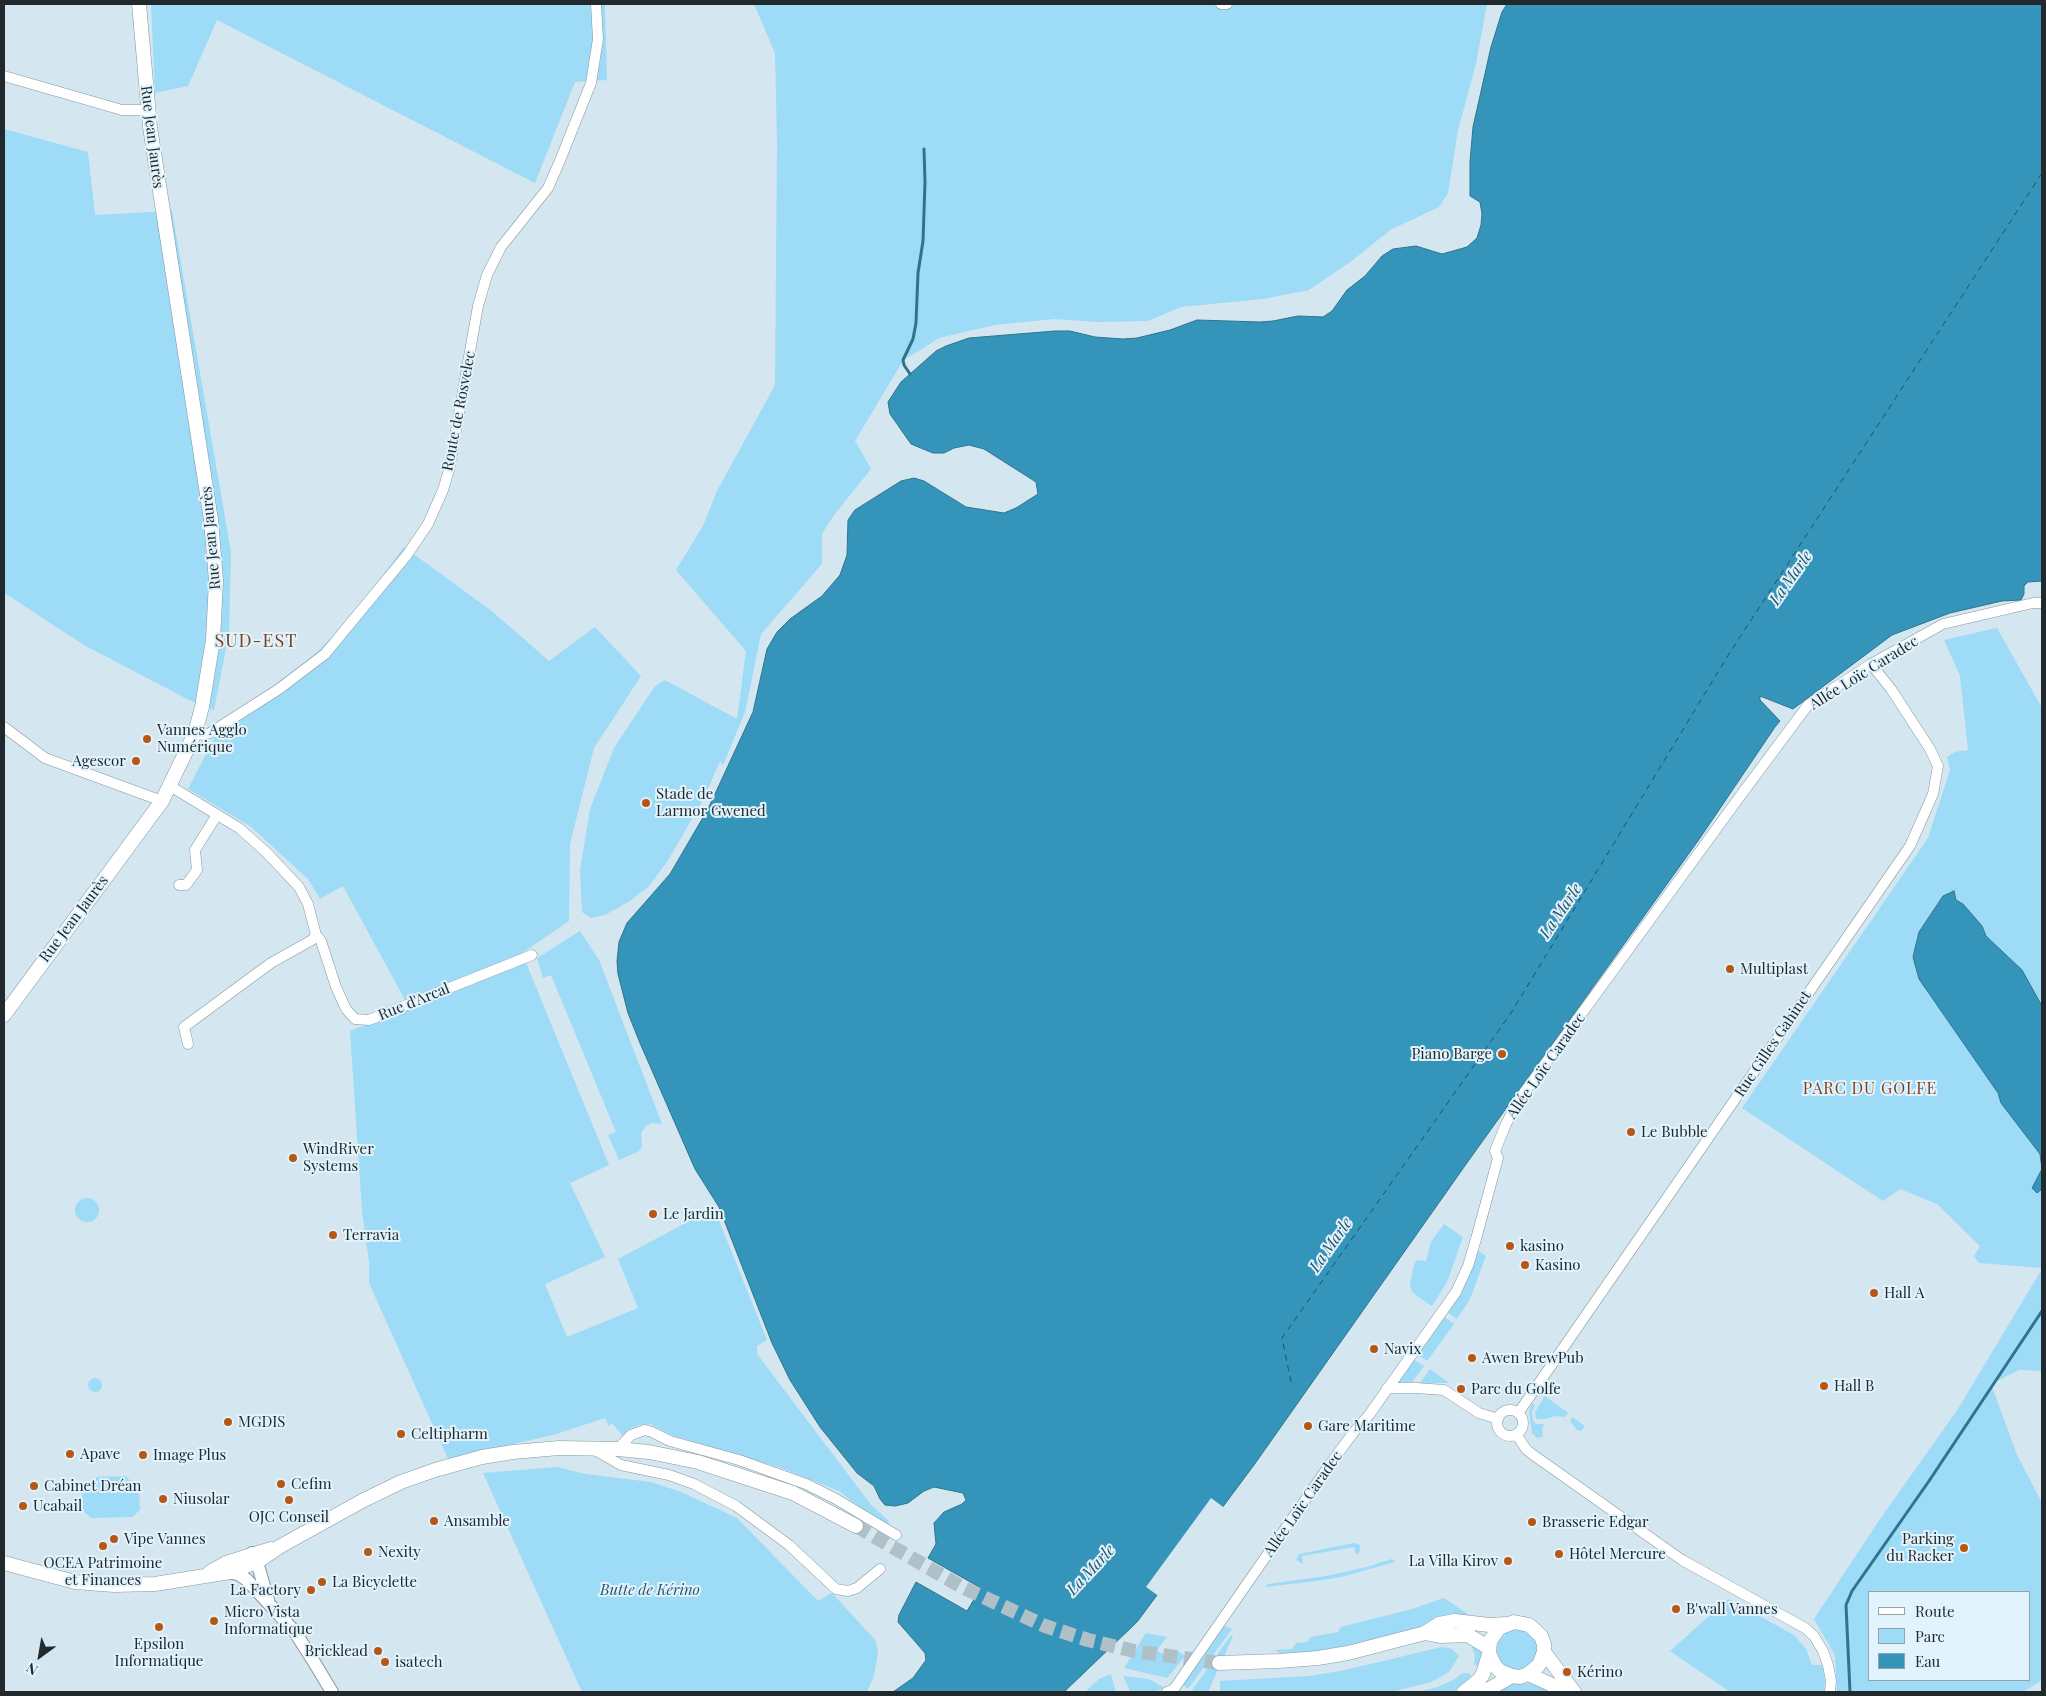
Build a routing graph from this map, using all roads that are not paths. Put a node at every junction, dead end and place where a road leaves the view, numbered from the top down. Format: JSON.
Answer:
{"nodes":[{"id":1,"x":139,"y":4,"type":"edge"},
{"id":2,"x":596,"y":4,"type":"edge"},
{"id":3,"x":1222,"y":4,"type":"edge"},
{"id":4,"x":1227,"y":4,"type":"edge"},
{"id":5,"x":4,"y":76,"type":"edge"},
{"id":6,"x":148,"y":110,"type":"junction"},
{"id":7,"x":2042,"y":603,"type":"edge"},
{"id":8,"x":1871,"y":664,"type":"junction"},
{"id":9,"x":4,"y":727,"type":"edge"},
{"id":10,"x":195,"y":733,"type":"junction"},
{"id":11,"x":170,"y":786,"type":"junction"},
{"id":12,"x":162,"y":801,"type":"junction"},
{"id":13,"x":217,"y":814,"type":"junction"},
{"id":14,"x":179,"y":885,"type":"dead end"},
{"id":15,"x":316,"y":935,"type":"junction"},
{"id":16,"x":532,"y":955,"type":"dead end"},
{"id":17,"x":4,"y":1015,"type":"edge"},
{"id":18,"x":188,"y":1044,"type":"dead end"},
{"id":19,"x":1387,"y":1388,"type":"junction"},
{"id":20,"x":1519,"y":1412,"type":"junction"},
{"id":21,"x":1498,"y":1419,"type":"junction"},
{"id":22,"x":1516,"y":1434,"type":"junction"},
{"id":23,"x":591,"y":1448,"type":"junction"},
{"id":24,"x":618,"y":1449,"type":"junction"},
{"id":25,"x":856,"y":1526,"type":"tunnel mouth"},
{"id":26,"x":896,"y":1535,"type":"dead end"},
{"id":27,"x":255,"y":1558,"type":"junction"},
{"id":28,"x":4,"y":1563,"type":"edge"},
{"id":29,"x":880,"y":1570,"type":"dead end"},
{"id":30,"x":230,"y":1572,"type":"junction"},
{"id":31,"x":201,"y":1576,"type":"junction"},
{"id":32,"x":269,"y":1603,"type":"junction"},
{"id":33,"x":1506,"y":1624,"type":"junction"},
{"id":34,"x":1425,"y":1633,"type":"junction"},
{"id":35,"x":1489,"y":1651,"type":"junction"},
{"id":36,"x":1544,"y":1652,"type":"junction"},
{"id":37,"x":1219,"y":1663,"type":"tunnel mouth"},
{"id":38,"x":1528,"y":1674,"type":"junction"},
{"id":39,"x":1512,"y":1676,"type":"junction"},
{"id":40,"x":1172,"y":1691,"type":"edge"},
{"id":41,"x":332,"y":1692,"type":"edge"},
{"id":42,"x":1464,"y":1692,"type":"edge"},
{"id":43,"x":1484,"y":1692,"type":"edge"},
{"id":44,"x":1563,"y":1692,"type":"edge"},
{"id":45,"x":1574,"y":1692,"type":"edge"},
{"id":46,"x":1830,"y":1692,"type":"edge"}],
"edges":[{"from":1,"to":6,"type":"main road","name":"Rue Jean Jaurès"},
{"from":2,"to":10,"type":"street","name":"Route de Rosvelec"},
{"from":3,"to":4,"type":"street"},
{"from":5,"to":6,"type":"street"},
{"from":6,"to":10,"type":"main road","name":"Rue Jean Jaurès"},
{"from":7,"to":8,"type":"street","name":"Allée Loïc Caradec"},
{"from":8,"to":19,"type":"street","name":"Allée Loïc Caradec"},
{"from":8,"to":20,"type":"street","name":"Rue Gilles Gahinet"},
{"from":9,"to":12,"type":"street"},
{"from":10,"to":11,"type":"main road","name":"Rue Jean Jaurès"},
{"from":11,"to":12,"type":"main road","name":"Rue Jean Jaurès"},
{"from":11,"to":13,"type":"street","name":"Rue d'Arcal"},
{"from":12,"to":17,"type":"main road","name":"Rue Jean Jaurès"},
{"from":13,"to":14,"type":"street"},
{"from":13,"to":15,"type":"street","name":"Rue d'Arcal"},
{"from":15,"to":16,"type":"street","name":"Rue d'Arcal"},
{"from":15,"to":18,"type":"street"},
{"from":19,"to":21,"type":"street"},
{"from":19,"to":40,"type":"street","name":"Allée Loïc Caradec"},
{"from":20,"to":21,"type":"street"},
{"from":20,"to":22,"type":"street"},
{"from":21,"to":22,"type":"street"},
{"from":22,"to":46,"type":"street"},
{"from":23,"to":24,"type":"main road"},
{"from":23,"to":27,"type":"main road"},
{"from":23,"to":29,"type":"street"},
{"from":24,"to":25,"type":"main road"},
{"from":24,"to":26,"type":"street"},
{"from":27,"to":30,"type":"main road"},
{"from":27,"to":31,"type":"main road"},
{"from":27,"to":32,"type":"street"},
{"from":28,"to":31,"type":"main road"},
{"from":30,"to":31,"type":"main road"},
{"from":30,"to":32,"type":"street"},
{"from":32,"to":41,"type":"street"},
{"from":33,"to":34,"type":"main road"},
{"from":33,"to":35,"type":"main road"},
{"from":33,"to":36,"type":"main road"},
{"from":34,"to":35,"type":"main road"},
{"from":34,"to":37,"type":"main road"},
{"from":35,"to":39,"type":"main road"},
{"from":35,"to":42,"type":"main road"},
{"from":36,"to":38,"type":"main road"},
{"from":36,"to":45,"type":"main road"},
{"from":38,"to":39,"type":"main road"},
{"from":38,"to":44,"type":"main road"},
{"from":39,"to":43,"type":"main road"}]}
